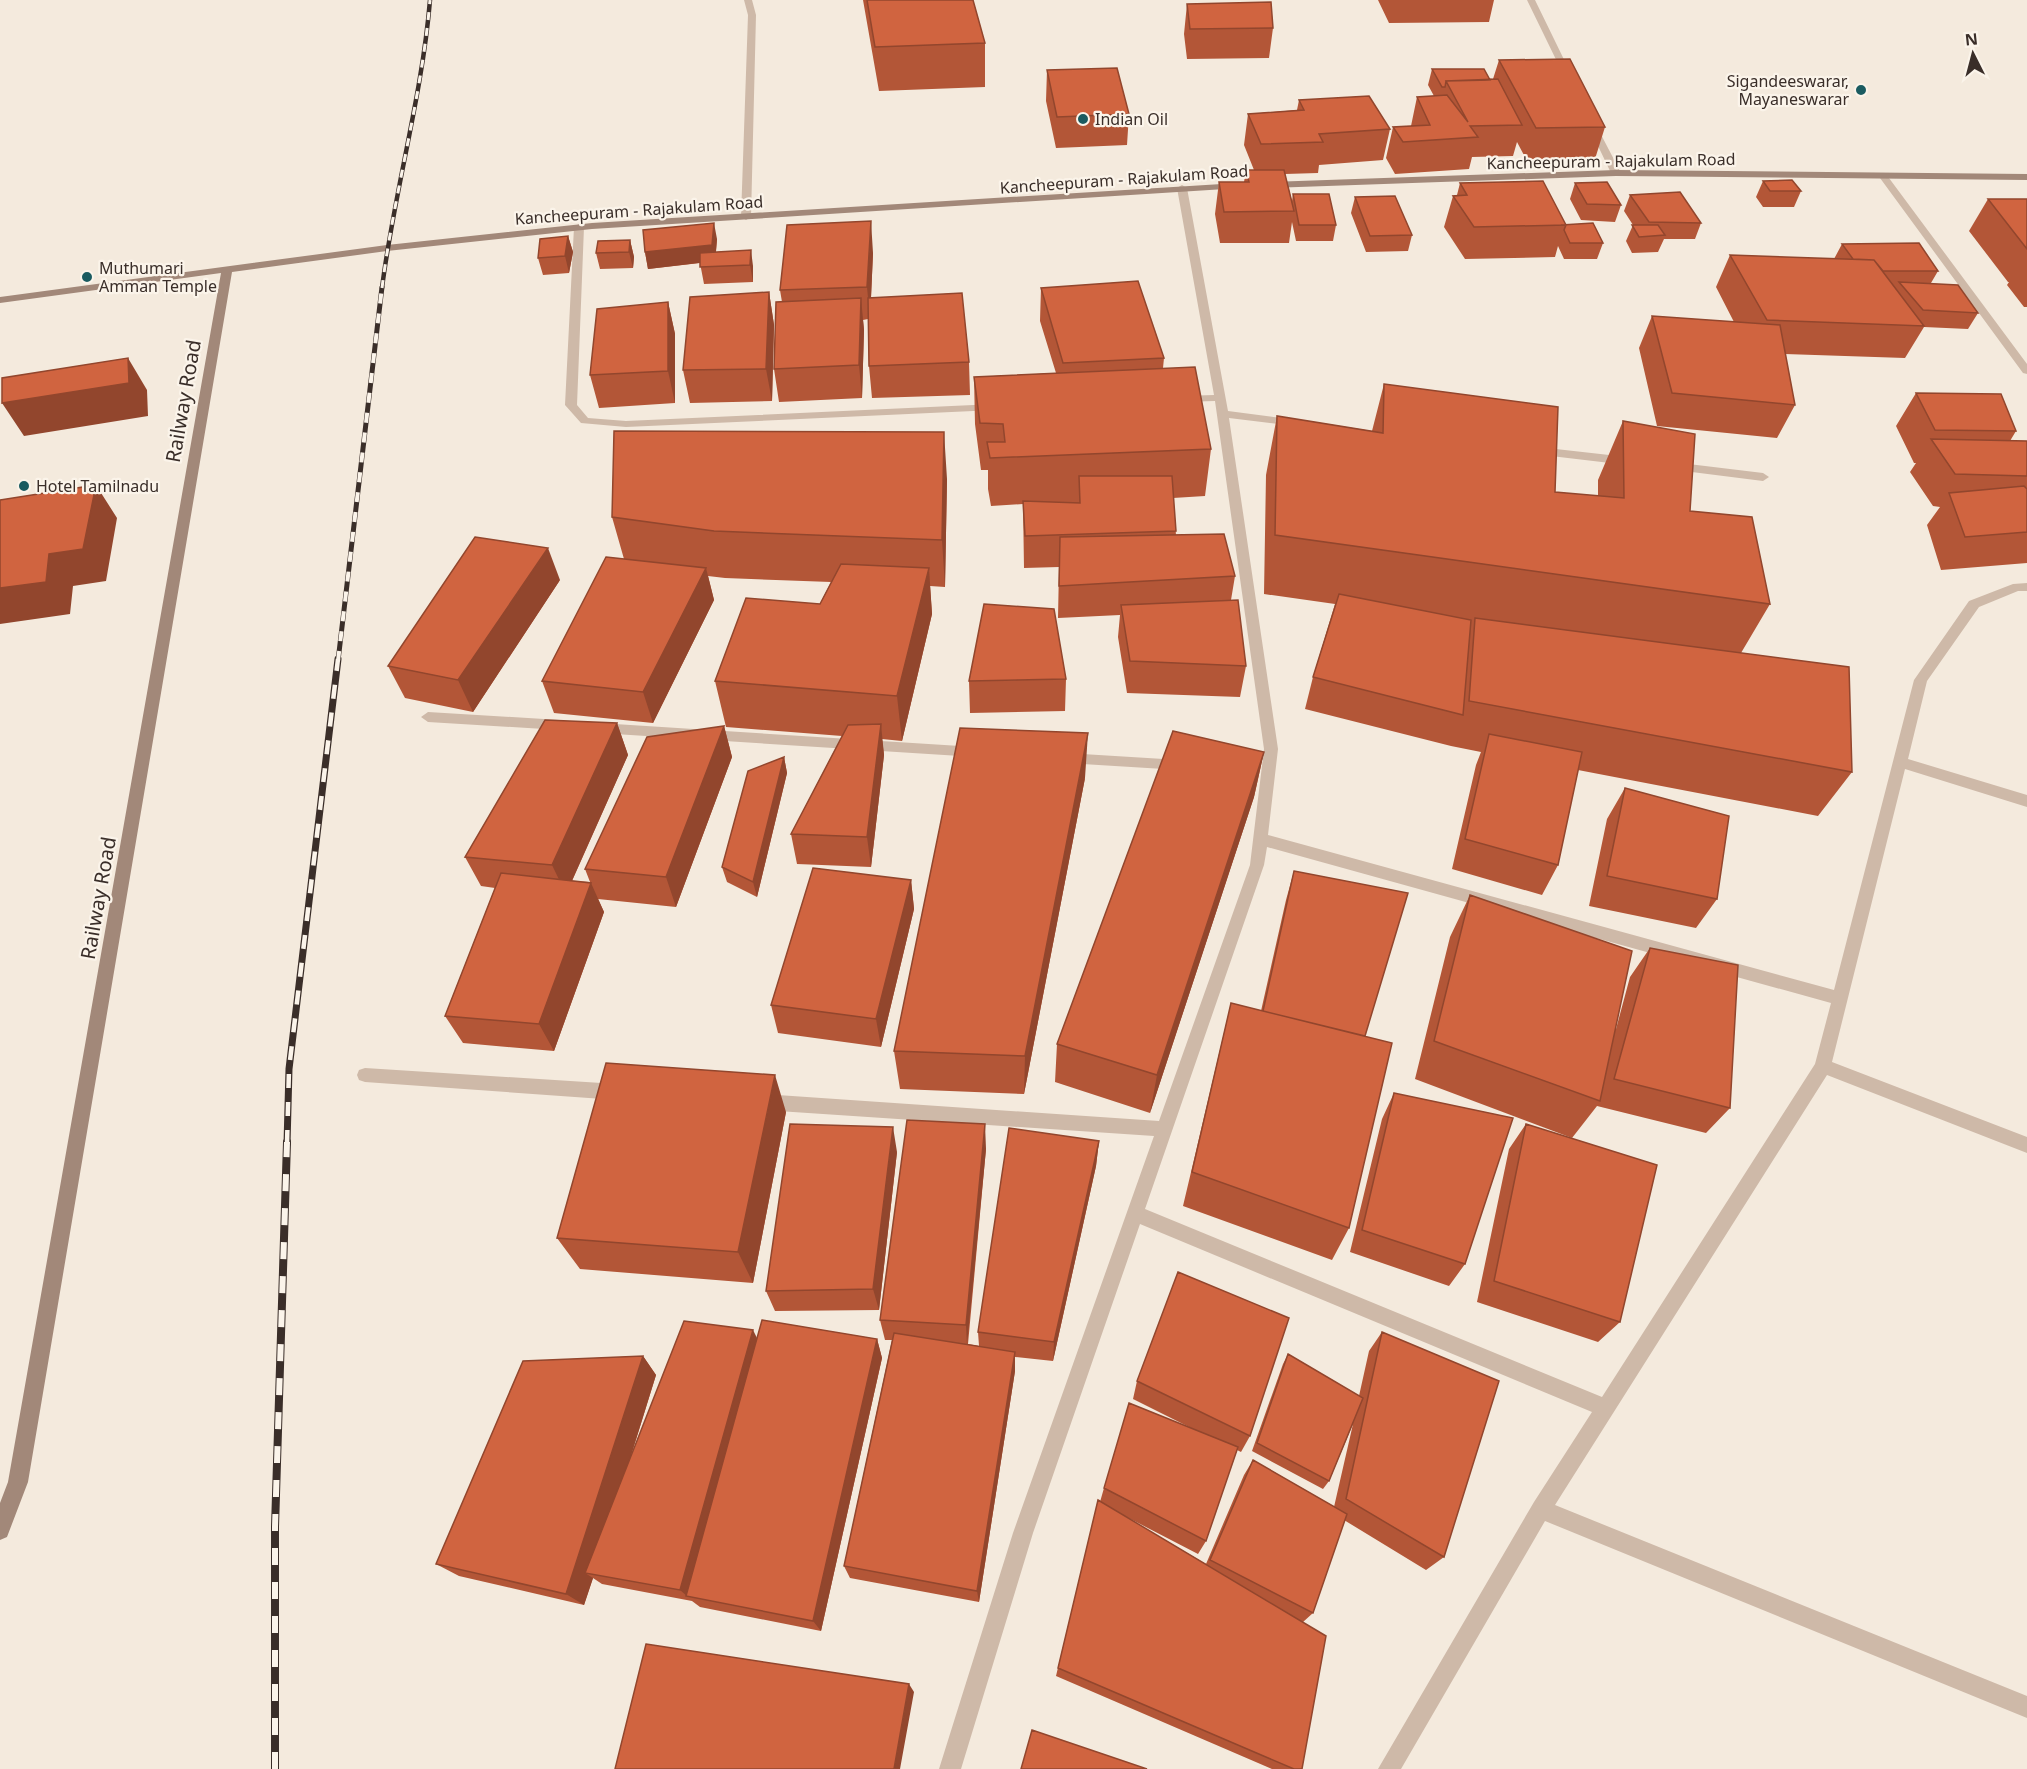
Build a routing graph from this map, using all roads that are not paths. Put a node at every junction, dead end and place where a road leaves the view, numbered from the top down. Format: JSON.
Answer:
{"nodes":[{"id":1,"x":748,"y":0,"type":"edge"},
{"id":2,"x":1531,"y":0,"type":"edge"},
{"id":3,"x":1571,"y":81,"type":"edge"},
{"id":4,"x":1586,"y":112,"type":"edge"},
{"id":5,"x":1616,"y":173,"type":"junction"},
{"id":6,"x":1883,"y":176,"type":"junction"},
{"id":7,"x":2027,"y":177,"type":"edge"},
{"id":8,"x":1182,"y":188,"type":"junction"},
{"id":9,"x":746,"y":217,"type":"junction"},
{"id":10,"x":579,"y":227,"type":"junction"},
{"id":11,"x":227,"y":270,"type":"junction"},
{"id":12,"x":0,"y":300,"type":"edge"},
{"id":13,"x":2027,"y":371,"type":"edge"},
{"id":14,"x":1172,"y":400,"type":"edge"},
{"id":15,"x":1221,"y":406,"type":"junction"},
{"id":16,"x":1006,"y":407,"type":"edge"},
{"id":17,"x":1304,"y":424,"type":"edge"},
{"id":18,"x":1527,"y":450,"type":"edge"},
{"id":19,"x":1762,"y":477,"type":"dead end"},
{"id":20,"x":2027,"y":587,"type":"edge"},
{"id":21,"x":428,"y":717,"type":"dead end"},
{"id":22,"x":996,"y":753,"type":"edge"},
{"id":23,"x":1055,"y":757,"type":"edge"},
{"id":24,"x":1900,"y":762,"type":"junction"},
{"id":25,"x":1197,"y":766,"type":"edge"},
{"id":26,"x":2027,"y":801,"type":"edge"},
{"id":27,"x":1260,"y":839,"type":"junction"},
{"id":28,"x":1839,"y":998,"type":"junction"},
{"id":29,"x":1823,"y":1066,"type":"junction"},
{"id":30,"x":365,"y":1075,"type":"dead end"},
{"id":31,"x":628,"y":1093,"type":"edge"},
{"id":32,"x":748,"y":1101,"type":"edge"},
{"id":33,"x":1166,"y":1130,"type":"junction"},
{"id":34,"x":2027,"y":1145,"type":"edge"},
{"id":35,"x":1135,"y":1214,"type":"junction"},
{"id":36,"x":1606,"y":1408,"type":"junction"},
{"id":37,"x":1541,"y":1509,"type":"junction"},
{"id":38,"x":0,"y":1530,"type":"edge"},
{"id":39,"x":2027,"y":1707,"type":"edge"},
{"id":40,"x":950,"y":1769,"type":"edge"},
{"id":41,"x":1389,"y":1769,"type":"edge"}],
"edges":[{"from":1,"to":9,"type":"street"},
{"from":2,"to":3,"type":"street"},
{"from":4,"to":5,"type":"street"},
{"from":5,"to":6,"type":"main road","name":"Kancheepuram - Rajakulam Road"},
{"from":5,"to":8,"type":"main road","name":"Kancheepuram - Rajakulam Road"},
{"from":6,"to":7,"type":"main road","name":"Kancheepuram - Rajakulam Road"},
{"from":6,"to":13,"type":"street"},
{"from":8,"to":9,"type":"main road","name":"Kancheepuram - Rajakulam Road"},
{"from":8,"to":15,"type":"street"},
{"from":9,"to":10,"type":"main road","name":"Kancheepuram - Rajakulam Road"},
{"from":10,"to":11,"type":"main road","name":"Kancheepuram - Rajakulam Road"},
{"from":10,"to":16,"type":"street"},
{"from":11,"to":12,"type":"main road","name":"Kancheepuram - Rajakulam Road"},
{"from":11,"to":38,"type":"main road","name":"Railway Road"},
{"from":14,"to":15,"type":"street"},
{"from":15,"to":17,"type":"street"},
{"from":15,"to":27,"type":"street"},
{"from":18,"to":19,"type":"street"},
{"from":20,"to":24,"type":"street"},
{"from":21,"to":22,"type":"street"},
{"from":23,"to":25,"type":"street"},
{"from":24,"to":26,"type":"street"},
{"from":24,"to":28,"type":"street"},
{"from":27,"to":28,"type":"street"},
{"from":27,"to":33,"type":"street"},
{"from":28,"to":29,"type":"street"},
{"from":29,"to":34,"type":"street"},
{"from":29,"to":36,"type":"street"},
{"from":30,"to":31,"type":"street"},
{"from":32,"to":33,"type":"street"},
{"from":33,"to":35,"type":"street"},
{"from":35,"to":36,"type":"street"},
{"from":35,"to":40,"type":"street"},
{"from":36,"to":37,"type":"street"},
{"from":37,"to":39,"type":"street"},
{"from":37,"to":41,"type":"street"}]}
